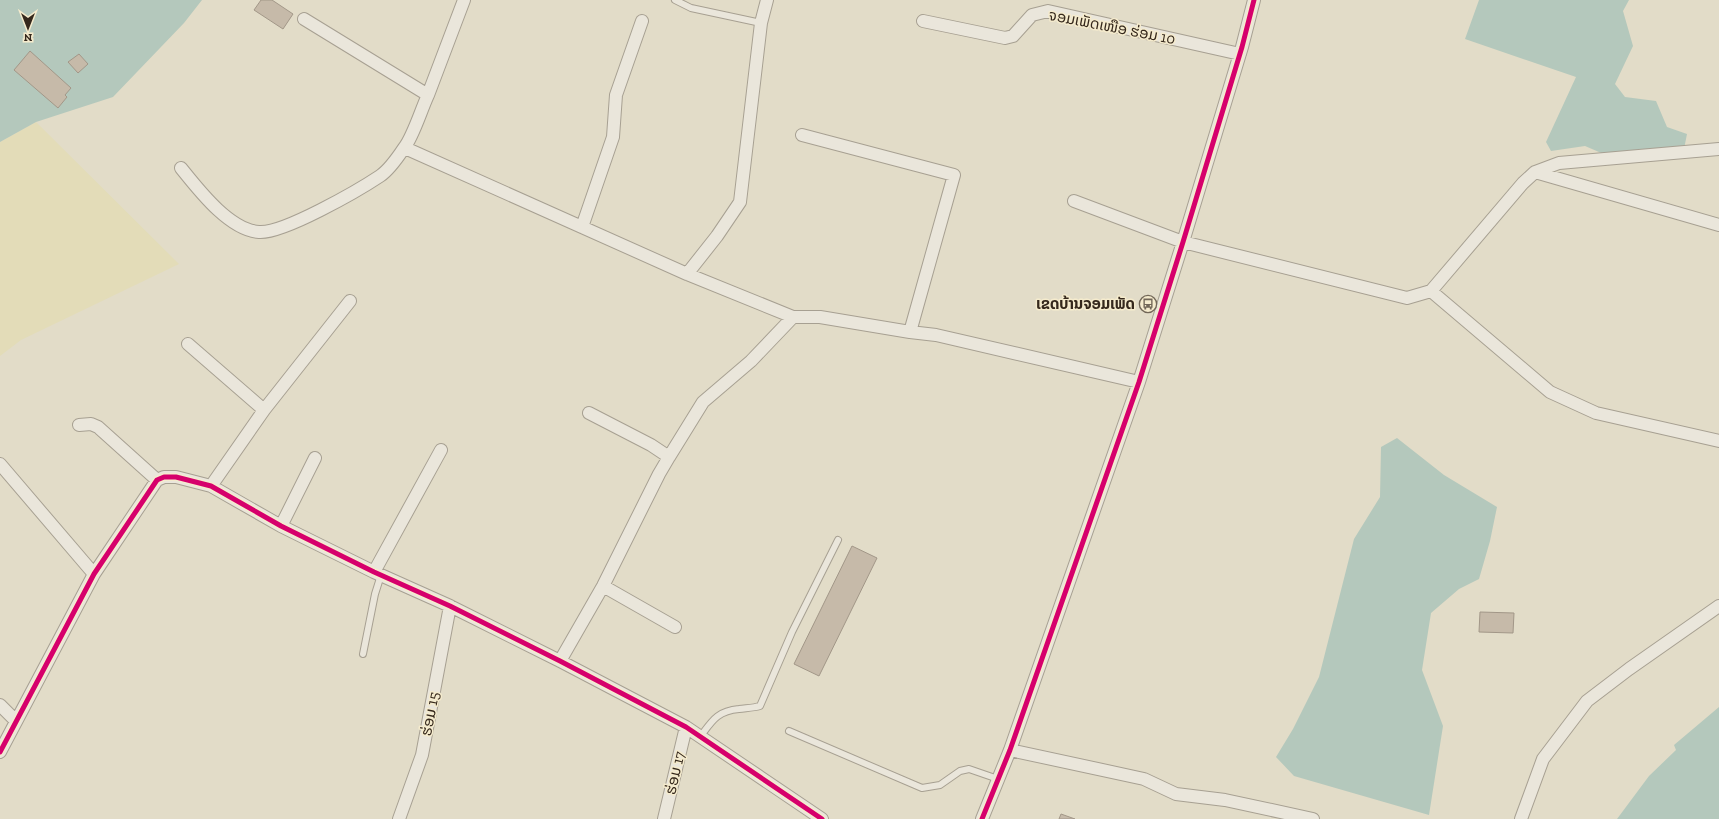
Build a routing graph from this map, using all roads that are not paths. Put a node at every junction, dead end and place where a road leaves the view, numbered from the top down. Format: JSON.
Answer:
{"nodes":[{"id":1,"x":464,"y":0,"type":"edge"},
{"id":2,"x":675,"y":0,"type":"edge"},
{"id":3,"x":767,"y":0,"type":"edge"},
{"id":4,"x":1254,"y":0,"type":"edge"},
{"id":5,"x":304,"y":18,"type":"dead end"},
{"id":6,"x":642,"y":21,"type":"dead end"},
{"id":7,"x":923,"y":21,"type":"dead end"},
{"id":8,"x":761,"y":23,"type":"junction"},
{"id":9,"x":1240,"y":54,"type":"junction"},
{"id":10,"x":428,"y":95,"type":"junction"},
{"id":11,"x":802,"y":135,"type":"dead end"},
{"id":12,"x":405,"y":148,"type":"junction"},
{"id":13,"x":1719,"y":149,"type":"edge"},
{"id":14,"x":181,"y":168,"type":"dead end"},
{"id":15,"x":1535,"y":172,"type":"junction"},
{"id":16,"x":1074,"y":201,"type":"dead end"},
{"id":17,"x":1719,"y":225,"type":"edge"},
{"id":18,"x":582,"y":227,"type":"junction"},
{"id":19,"x":1183,"y":242,"type":"junction"},
{"id":20,"x":687,"y":274,"type":"junction"},
{"id":21,"x":1431,"y":291,"type":"junction"},
{"id":22,"x":350,"y":301,"type":"dead end"},
{"id":23,"x":793,"y":317,"type":"junction"},
{"id":24,"x":910,"y":332,"type":"junction"},
{"id":25,"x":188,"y":344,"type":"dead end"},
{"id":26,"x":1139,"y":382,"type":"junction"},
{"id":27,"x":264,"y":410,"type":"junction"},
{"id":28,"x":588,"y":412,"type":"dead end"},
{"id":29,"x":79,"y":425,"type":"dead end"},
{"id":30,"x":1719,"y":441,"type":"edge"},
{"id":31,"x":441,"y":450,"type":"dead end"},
{"id":32,"x":669,"y":457,"type":"junction"},
{"id":33,"x":315,"y":458,"type":"dead end"},
{"id":34,"x":0,"y":464,"type":"edge"},
{"id":35,"x":157,"y":480,"type":"junction"},
{"id":36,"x":211,"y":486,"type":"junction"},
{"id":37,"x":281,"y":526,"type":"junction"},
{"id":38,"x":838,"y":540,"type":"dead end"},
{"id":39,"x":377,"y":573,"type":"junction"},
{"id":40,"x":94,"y":574,"type":"junction"},
{"id":41,"x":603,"y":586,"type":"junction"},
{"id":42,"x":450,"y":606,"type":"junction"},
{"id":43,"x":1719,"y":606,"type":"edge"},
{"id":44,"x":675,"y":626,"type":"dead end"},
{"id":45,"x":363,"y":654,"type":"dead end"},
{"id":46,"x":560,"y":661,"type":"junction"},
{"id":47,"x":0,"y":705,"type":"edge"},
{"id":48,"x":16,"y":722,"type":"junction"},
{"id":49,"x":686,"y":727,"type":"junction"},
{"id":50,"x":789,"y":730,"type":"dead end"},
{"id":51,"x":700,"y":737,"type":"junction"},
{"id":52,"x":1010,"y":750,"type":"junction"},
{"id":53,"x":0,"y":752,"type":"edge"},
{"id":54,"x":998,"y":779,"type":"junction"},
{"id":55,"x":399,"y":819,"type":"edge"},
{"id":56,"x":664,"y":819,"type":"edge"},
{"id":57,"x":822,"y":819,"type":"edge"},
{"id":58,"x":982,"y":819,"type":"edge"},
{"id":59,"x":1313,"y":819,"type":"edge"},
{"id":60,"x":1521,"y":819,"type":"edge"}],
"edges":[{"from":1,"to":10,"type":"street"},
{"from":2,"to":8,"type":"lane"},
{"from":3,"to":8,"type":"street"},
{"from":4,"to":9,"type":"street"},
{"from":5,"to":10,"type":"street"},
{"from":6,"to":18,"type":"street"},
{"from":7,"to":9,"type":"street","name":"ຈອມເພັດເໜືອ ຮ່ອມ 10"},
{"from":8,"to":20,"type":"street"},
{"from":9,"to":19,"type":"street"},
{"from":10,"to":12,"type":"street"},
{"from":11,"to":24,"type":"street"},
{"from":12,"to":14,"type":"street"},
{"from":12,"to":18,"type":"street"},
{"from":13,"to":15,"type":"street"},
{"from":15,"to":17,"type":"street"},
{"from":15,"to":21,"type":"street"},
{"from":16,"to":19,"type":"street"},
{"from":18,"to":20,"type":"street"},
{"from":19,"to":21,"type":"street"},
{"from":19,"to":26,"type":"street"},
{"from":20,"to":23,"type":"street"},
{"from":21,"to":30,"type":"street"},
{"from":22,"to":27,"type":"street"},
{"from":23,"to":24,"type":"street"},
{"from":23,"to":32,"type":"street"},
{"from":24,"to":26,"type":"street"},
{"from":25,"to":27,"type":"street"},
{"from":26,"to":52,"type":"street"},
{"from":27,"to":36,"type":"street"},
{"from":28,"to":32,"type":"street"},
{"from":29,"to":35,"type":"street"},
{"from":31,"to":39,"type":"street"},
{"from":32,"to":41,"type":"street"},
{"from":33,"to":37,"type":"street"},
{"from":34,"to":40,"type":"street"},
{"from":35,"to":36,"type":"street"},
{"from":35,"to":40,"type":"street"},
{"from":36,"to":37,"type":"street"},
{"from":37,"to":39,"type":"street"},
{"from":38,"to":51,"type":"lane"},
{"from":39,"to":42,"type":"street"},
{"from":39,"to":45,"type":"lane"},
{"from":40,"to":48,"type":"street"},
{"from":41,"to":44,"type":"street"},
{"from":41,"to":46,"type":"street"},
{"from":42,"to":46,"type":"street"},
{"from":42,"to":55,"type":"street","name":"ຮ່ອມ 15"},
{"from":43,"to":60,"type":"street"},
{"from":46,"to":49,"type":"street"},
{"from":47,"to":48,"type":"street"},
{"from":48,"to":53,"type":"street"},
{"from":49,"to":51,"type":"street"},
{"from":49,"to":56,"type":"street","name":"ຮ່ອມ 17"},
{"from":50,"to":54,"type":"lane"},
{"from":51,"to":57,"type":"street"},
{"from":52,"to":54,"type":"street"},
{"from":52,"to":59,"type":"street"},
{"from":54,"to":58,"type":"street"}]}
